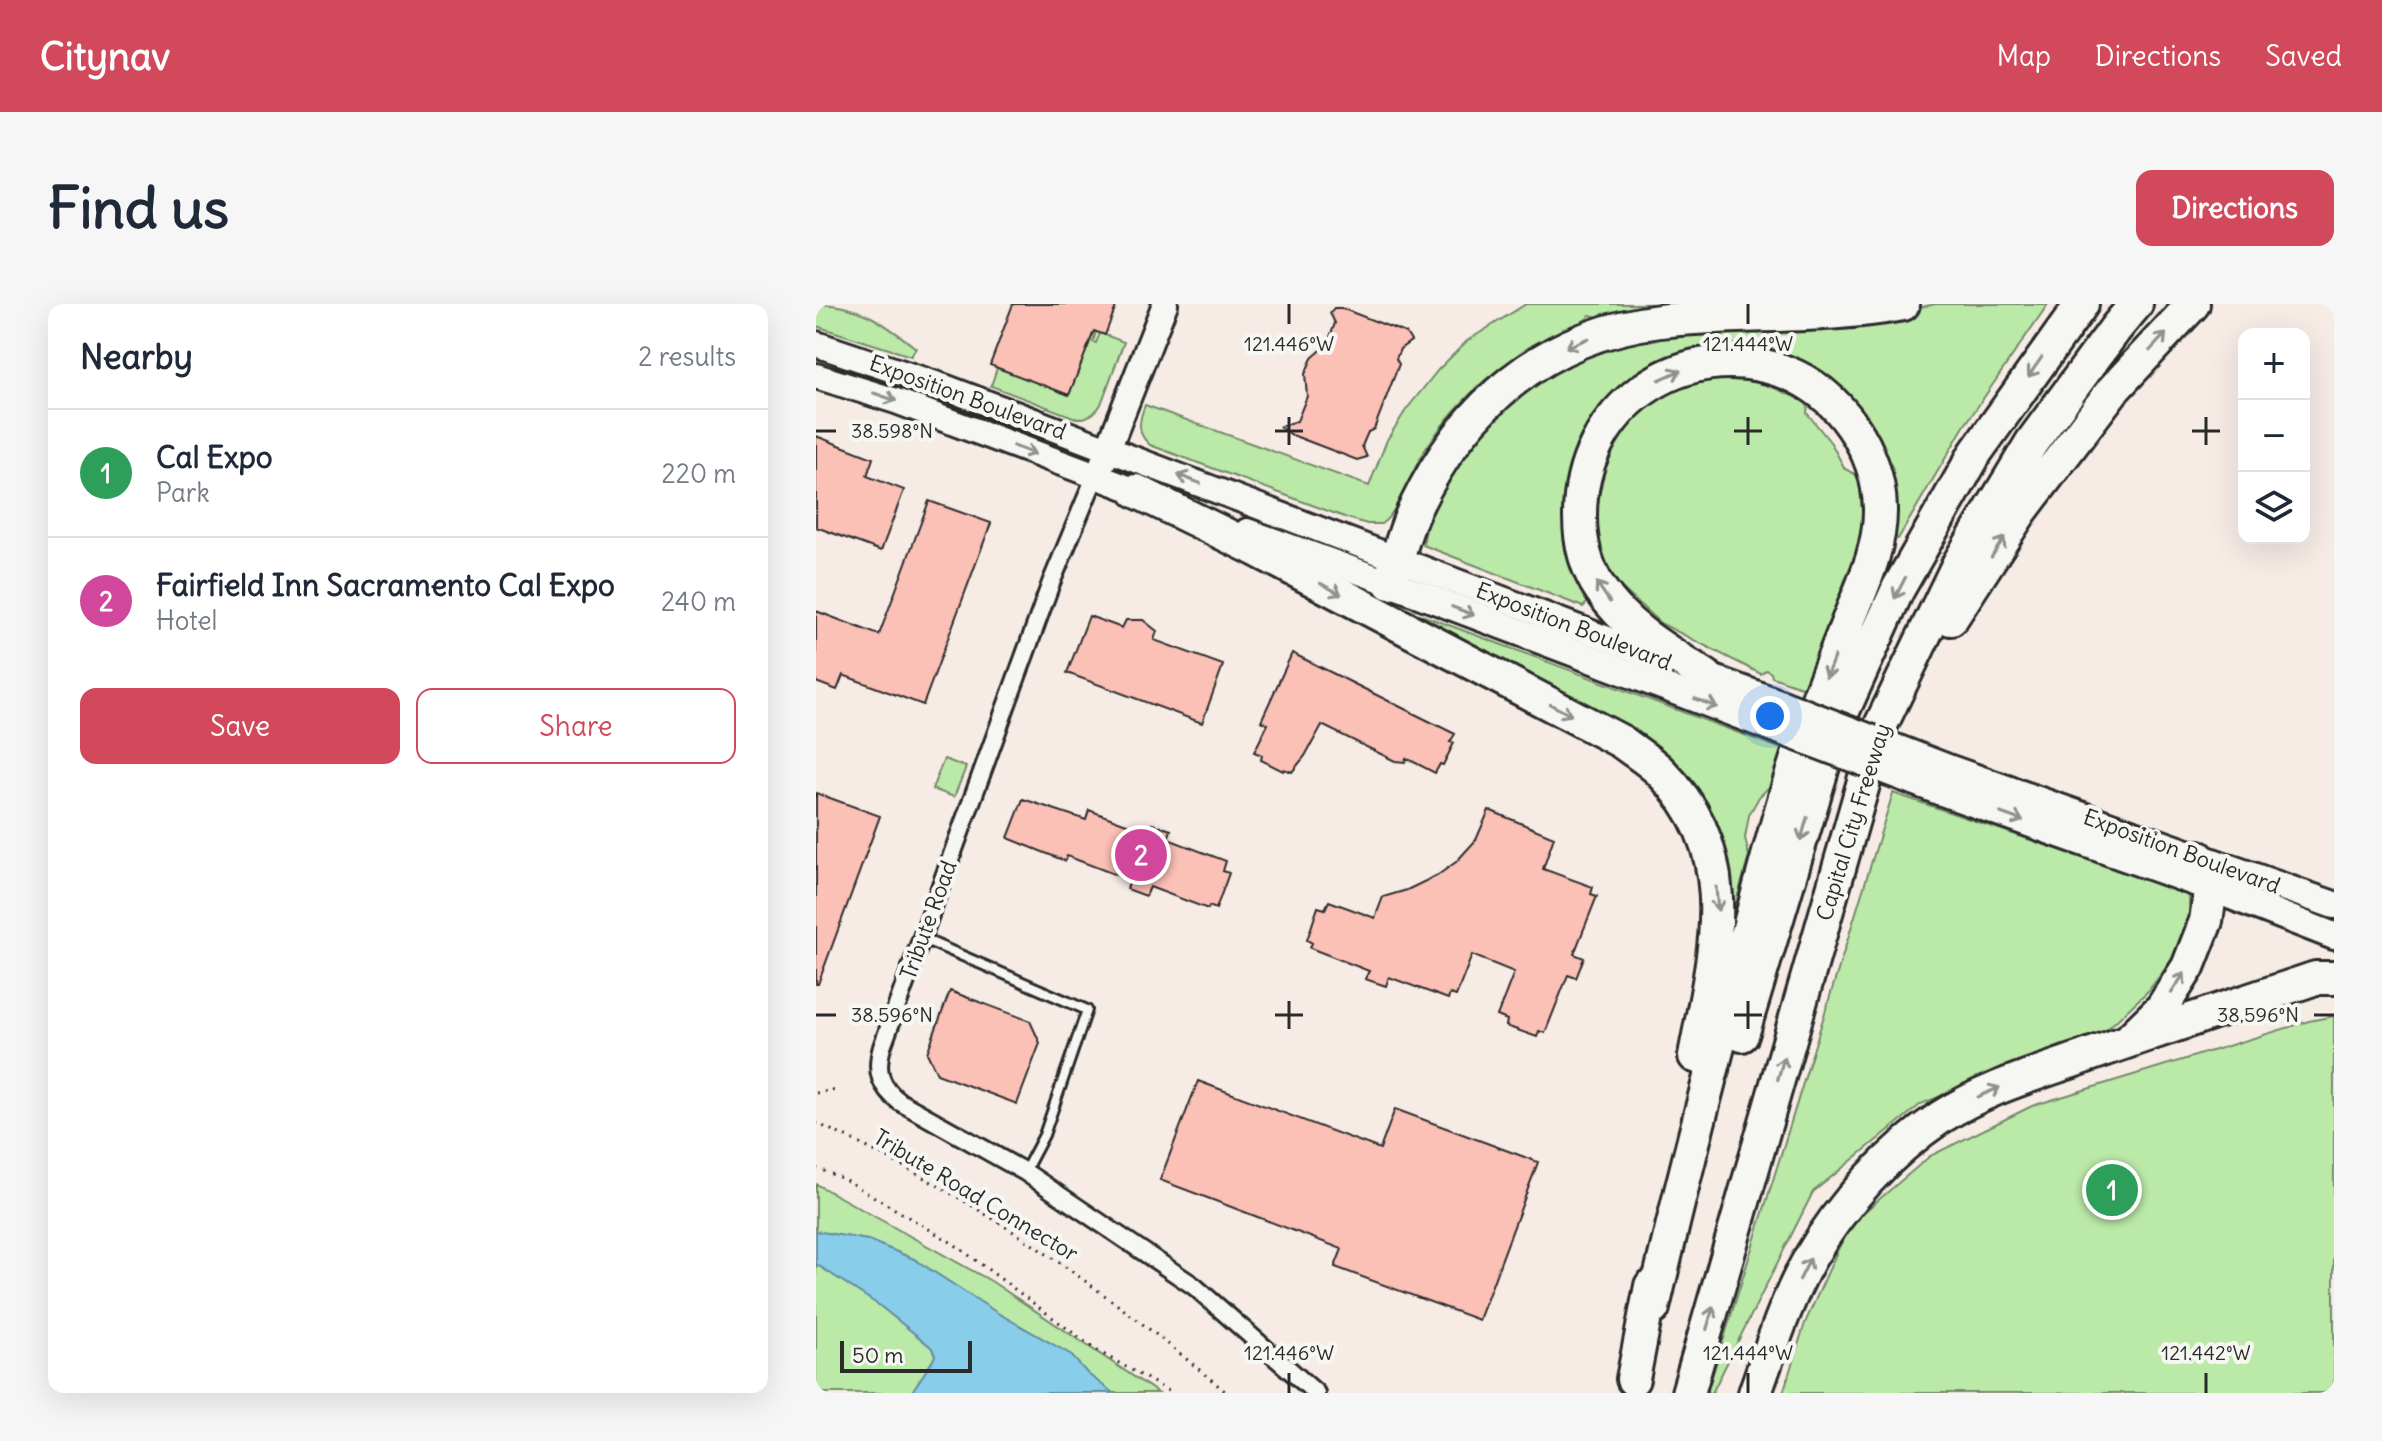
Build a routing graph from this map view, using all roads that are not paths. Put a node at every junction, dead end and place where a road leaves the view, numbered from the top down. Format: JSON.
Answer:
{"nodes":[{"id":1,"x":1165,"y":304,"type":"edge"},
{"id":2,"x":1903,"y":304,"type":"edge"},
{"id":3,"x":2082,"y":304,"type":"edge"},
{"id":4,"x":2136,"y":304,"type":"edge"},
{"id":5,"x":2193,"y":304,"type":"edge"},
{"id":6,"x":816,"y":344,"type":"edge"},
{"id":7,"x":816,"y":376,"type":"edge"},
{"id":8,"x":1110,"y":449,"type":"junction"},
{"id":9,"x":1095,"y":477,"type":"junction"},
{"id":10,"x":1136,"y":491,"type":"junction"},
{"id":11,"x":1394,"y":571,"type":"junction"},
{"id":12,"x":1706,"y":676,"type":"junction"},
{"id":13,"x":1777,"y":716,"type":"junction"},
{"id":14,"x":1879,"y":729,"type":"junction"},
{"id":15,"x":1942,"y":779,"type":"junction"},
{"id":16,"x":2198,"y":857,"type":"junction"},
{"id":17,"x":2211,"y":888,"type":"junction"},
{"id":18,"x":2334,"y":905,"type":"edge"},
{"id":19,"x":2334,"y":936,"type":"edge"},
{"id":20,"x":921,"y":938,"type":"junction"},
{"id":21,"x":2334,"y":978,"type":"edge"},
{"id":22,"x":2127,"y":1042,"type":"junction"},
{"id":23,"x":1025,"y":1172,"type":"junction"},
{"id":24,"x":1653,"y":1308,"type":"junction"},
{"id":25,"x":1631,"y":1386,"type":"edge"},
{"id":26,"x":1316,"y":1393,"type":"edge"},
{"id":27,"x":1688,"y":1393,"type":"edge"},
{"id":28,"x":1755,"y":1393,"type":"edge"}],
"edges":[{"from":1,"to":8,"type":"main road","name":"Tribute Road"},
{"from":2,"to":11,"type":"highway","one_way":true},
{"from":3,"to":24,"type":"highway","name":"Capital City Freeway","one_way":true},
{"from":4,"to":14,"type":"highway","name":"Capital City Freeway"},
{"from":14,"to":5,"type":"highway","one_way":true},
{"from":6,"to":8,"type":"main road","name":"Exposition Boulevard"},
{"from":7,"to":9,"type":"main road","name":"Exposition Boulevard","one_way":true},
{"from":8,"to":9,"type":"main road","name":"Tribute Road"},
{"from":11,"to":8,"type":"main road","name":"Exposition Boulevard","one_way":true},
{"from":9,"to":10,"type":"main road","name":"Exposition Boulevard"},
{"from":9,"to":20,"type":"street","name":"Tribute Road"},
{"from":10,"to":11,"type":"main road","name":"Exposition Boulevard"},
{"from":10,"to":25,"type":"highway","one_way":true},
{"from":11,"to":12,"type":"main road","name":"Exposition Boulevard"},
{"from":11,"to":13,"type":"main road","name":"Exposition Boulevard","one_way":true},
{"from":12,"to":13,"type":"main road","name":"Exposition Boulevard"},
{"from":12,"to":24,"type":"highway","one_way":true},
{"from":13,"to":15,"type":"main road","name":"Exposition Boulevard","bridge":true},
{"from":27,"to":14,"type":"highway","name":"Capital City Freeway","one_way":true},
{"from":15,"to":16,"type":"main road","name":"Exposition Boulevard"},
{"from":15,"to":17,"type":"main road","name":"Exposition Boulevard","one_way":true},
{"from":16,"to":17,"type":"highway"},
{"from":16,"to":18,"type":"main road","name":"Exposition Boulevard"},
{"from":17,"to":19,"type":"main road","name":"Exposition Boulevard"},
{"from":22,"to":17,"type":"highway","one_way":true},
{"from":20,"to":23,"type":"street","name":"Tribute Road"},
{"from":20,"to":23,"type":"lane"},
{"from":21,"to":22,"type":"highway"},
{"from":28,"to":22,"type":"highway","one_way":true},
{"from":23,"to":26,"type":"street","name":"Tribute Road"},
{"from":24,"to":25,"type":"highway","name":"Capital City Freeway"}]}
